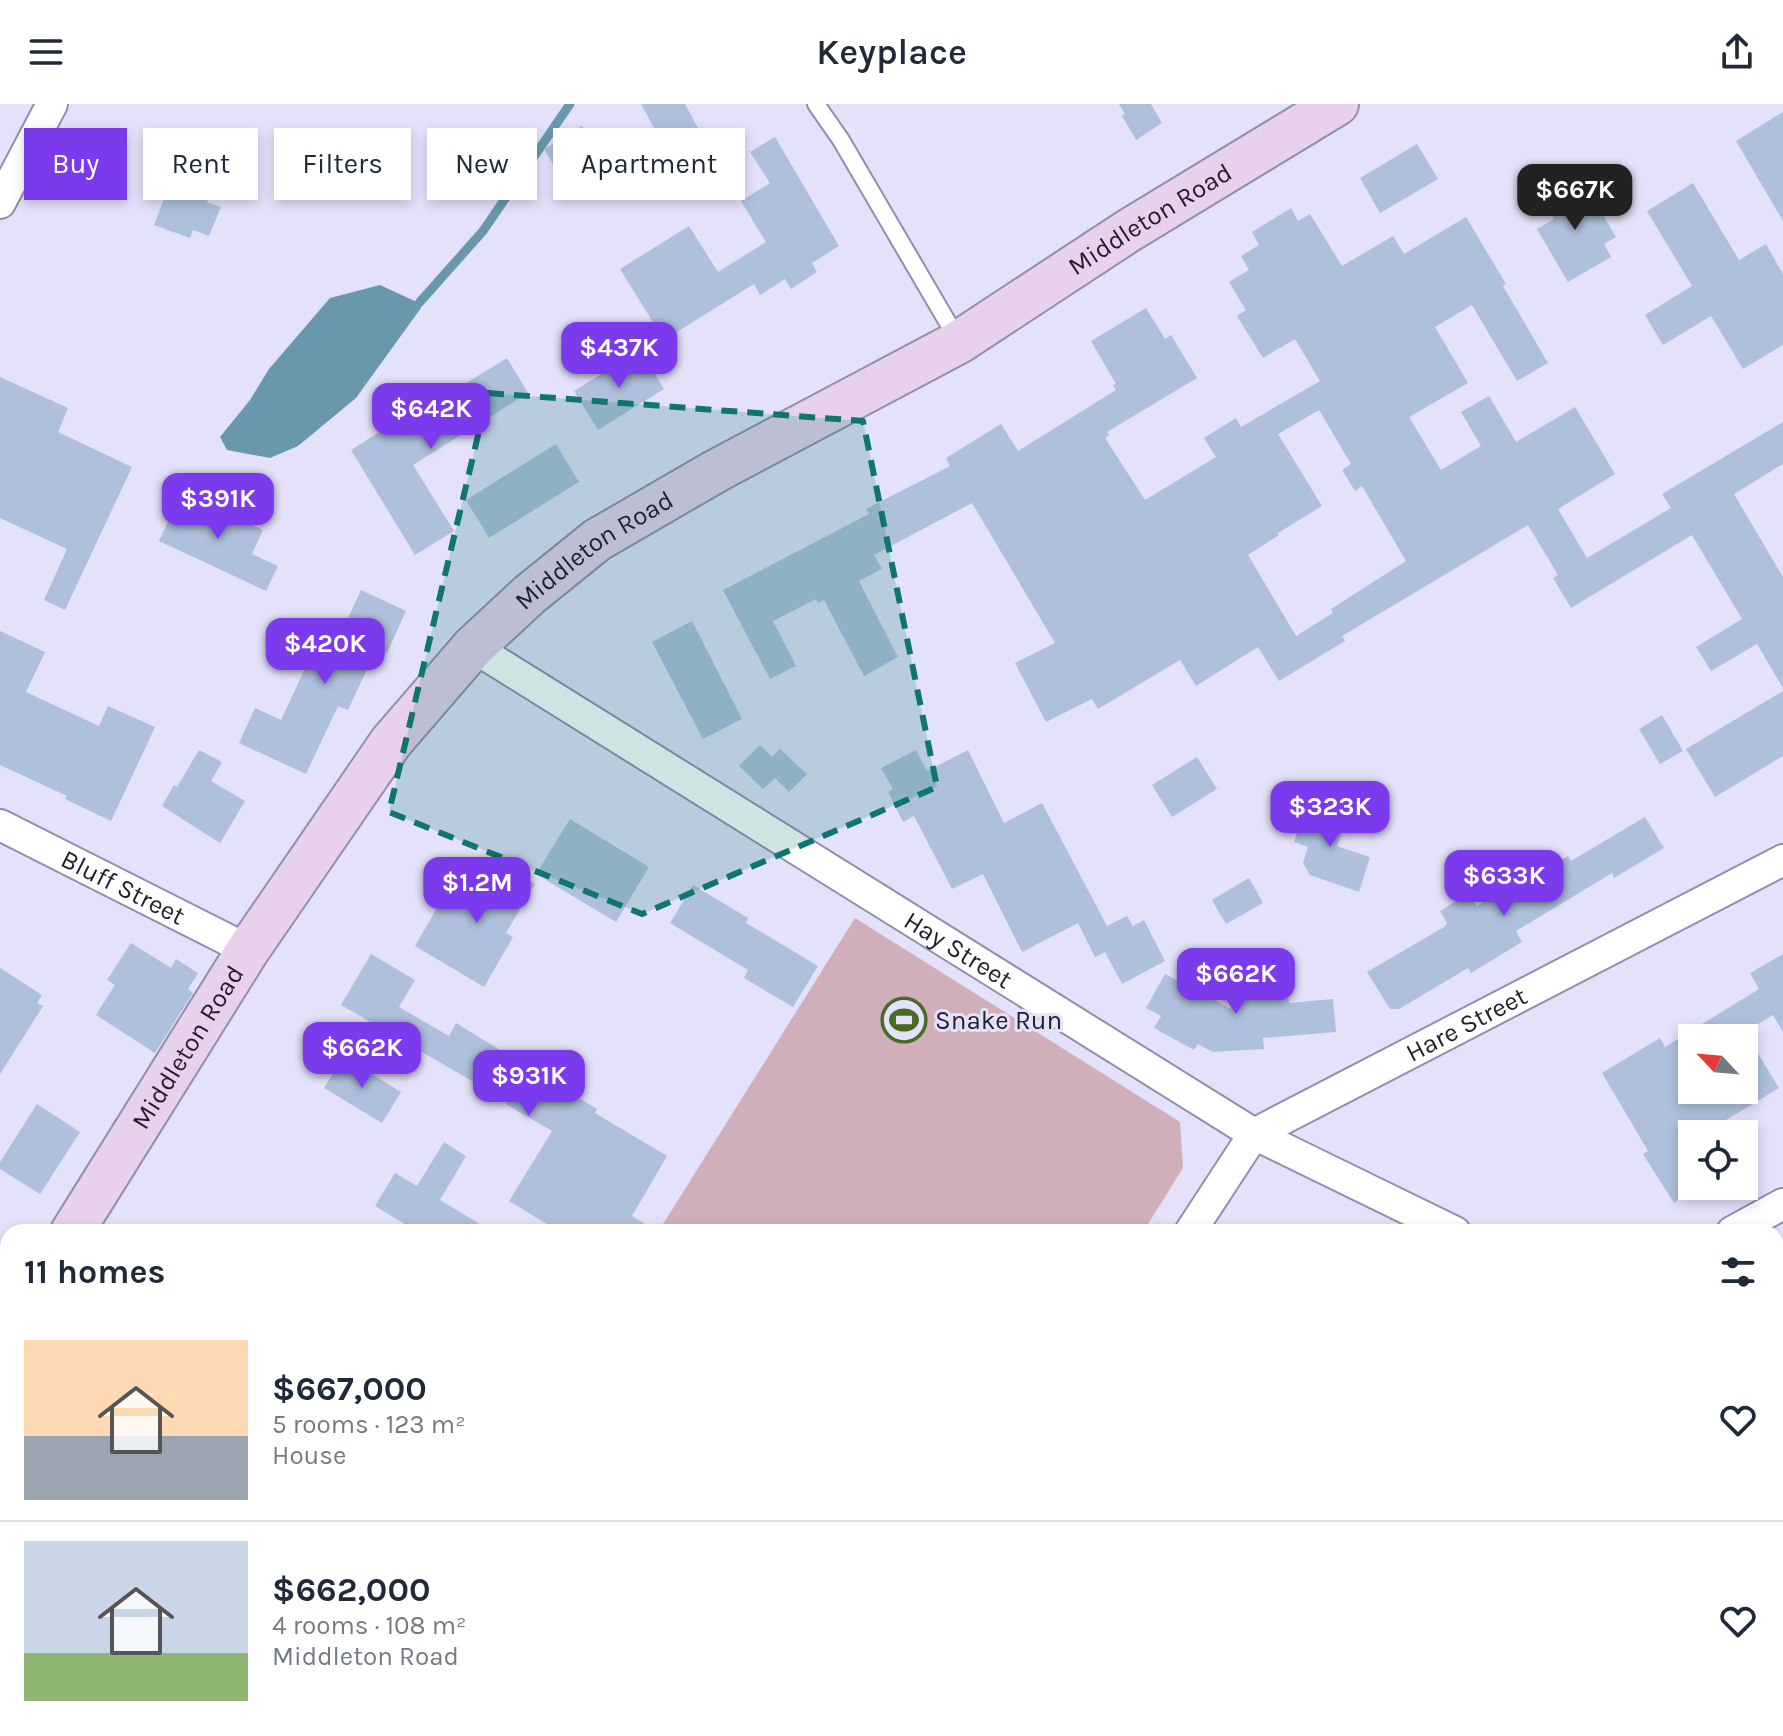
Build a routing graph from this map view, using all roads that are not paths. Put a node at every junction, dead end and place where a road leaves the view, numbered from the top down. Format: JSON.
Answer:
{"nodes":[{"id":1,"x":52,"y":104,"type":"edge"},
{"id":2,"x":816,"y":104,"type":"edge"},
{"id":3,"x":1337,"y":104,"type":"edge"},
{"id":4,"x":0,"y":203,"type":"edge"},
{"id":5,"x":959,"y":342,"type":"junction"},
{"id":6,"x":473,"y":647,"type":"junction"},
{"id":7,"x":0,"y":825,"type":"edge"},
{"id":8,"x":1783,"y":860,"type":"edge"},
{"id":9,"x":248,"y":950,"type":"junction"},
{"id":10,"x":1254,"y":1134,"type":"junction"},
{"id":11,"x":1783,"y":1204,"type":"edge"},
{"id":12,"x":77,"y":1224,"type":"edge"},
{"id":13,"x":1195,"y":1224,"type":"edge"},
{"id":14,"x":1439,"y":1224,"type":"edge"},
{"id":15,"x":1747,"y":1224,"type":"edge"}],
"edges":[{"from":1,"to":4,"type":"street"},
{"from":2,"to":5,"type":"lane"},
{"from":3,"to":5,"type":"main road","name":"Middleton Road"},
{"from":5,"to":6,"type":"main road","name":"Middleton Road"},
{"from":6,"to":9,"type":"main road","name":"Middleton Road"},
{"from":6,"to":10,"type":"street","name":"Hay Street"},
{"from":7,"to":9,"type":"street","name":"Bluff Street"},
{"from":8,"to":10,"type":"street","name":"Hare Street"},
{"from":9,"to":12,"type":"main road","name":"Middleton Road"},
{"from":10,"to":13,"type":"street","name":"Hare Street"},
{"from":10,"to":14,"type":"street","name":"Hay Street"},
{"from":11,"to":15,"type":"street"}]}
